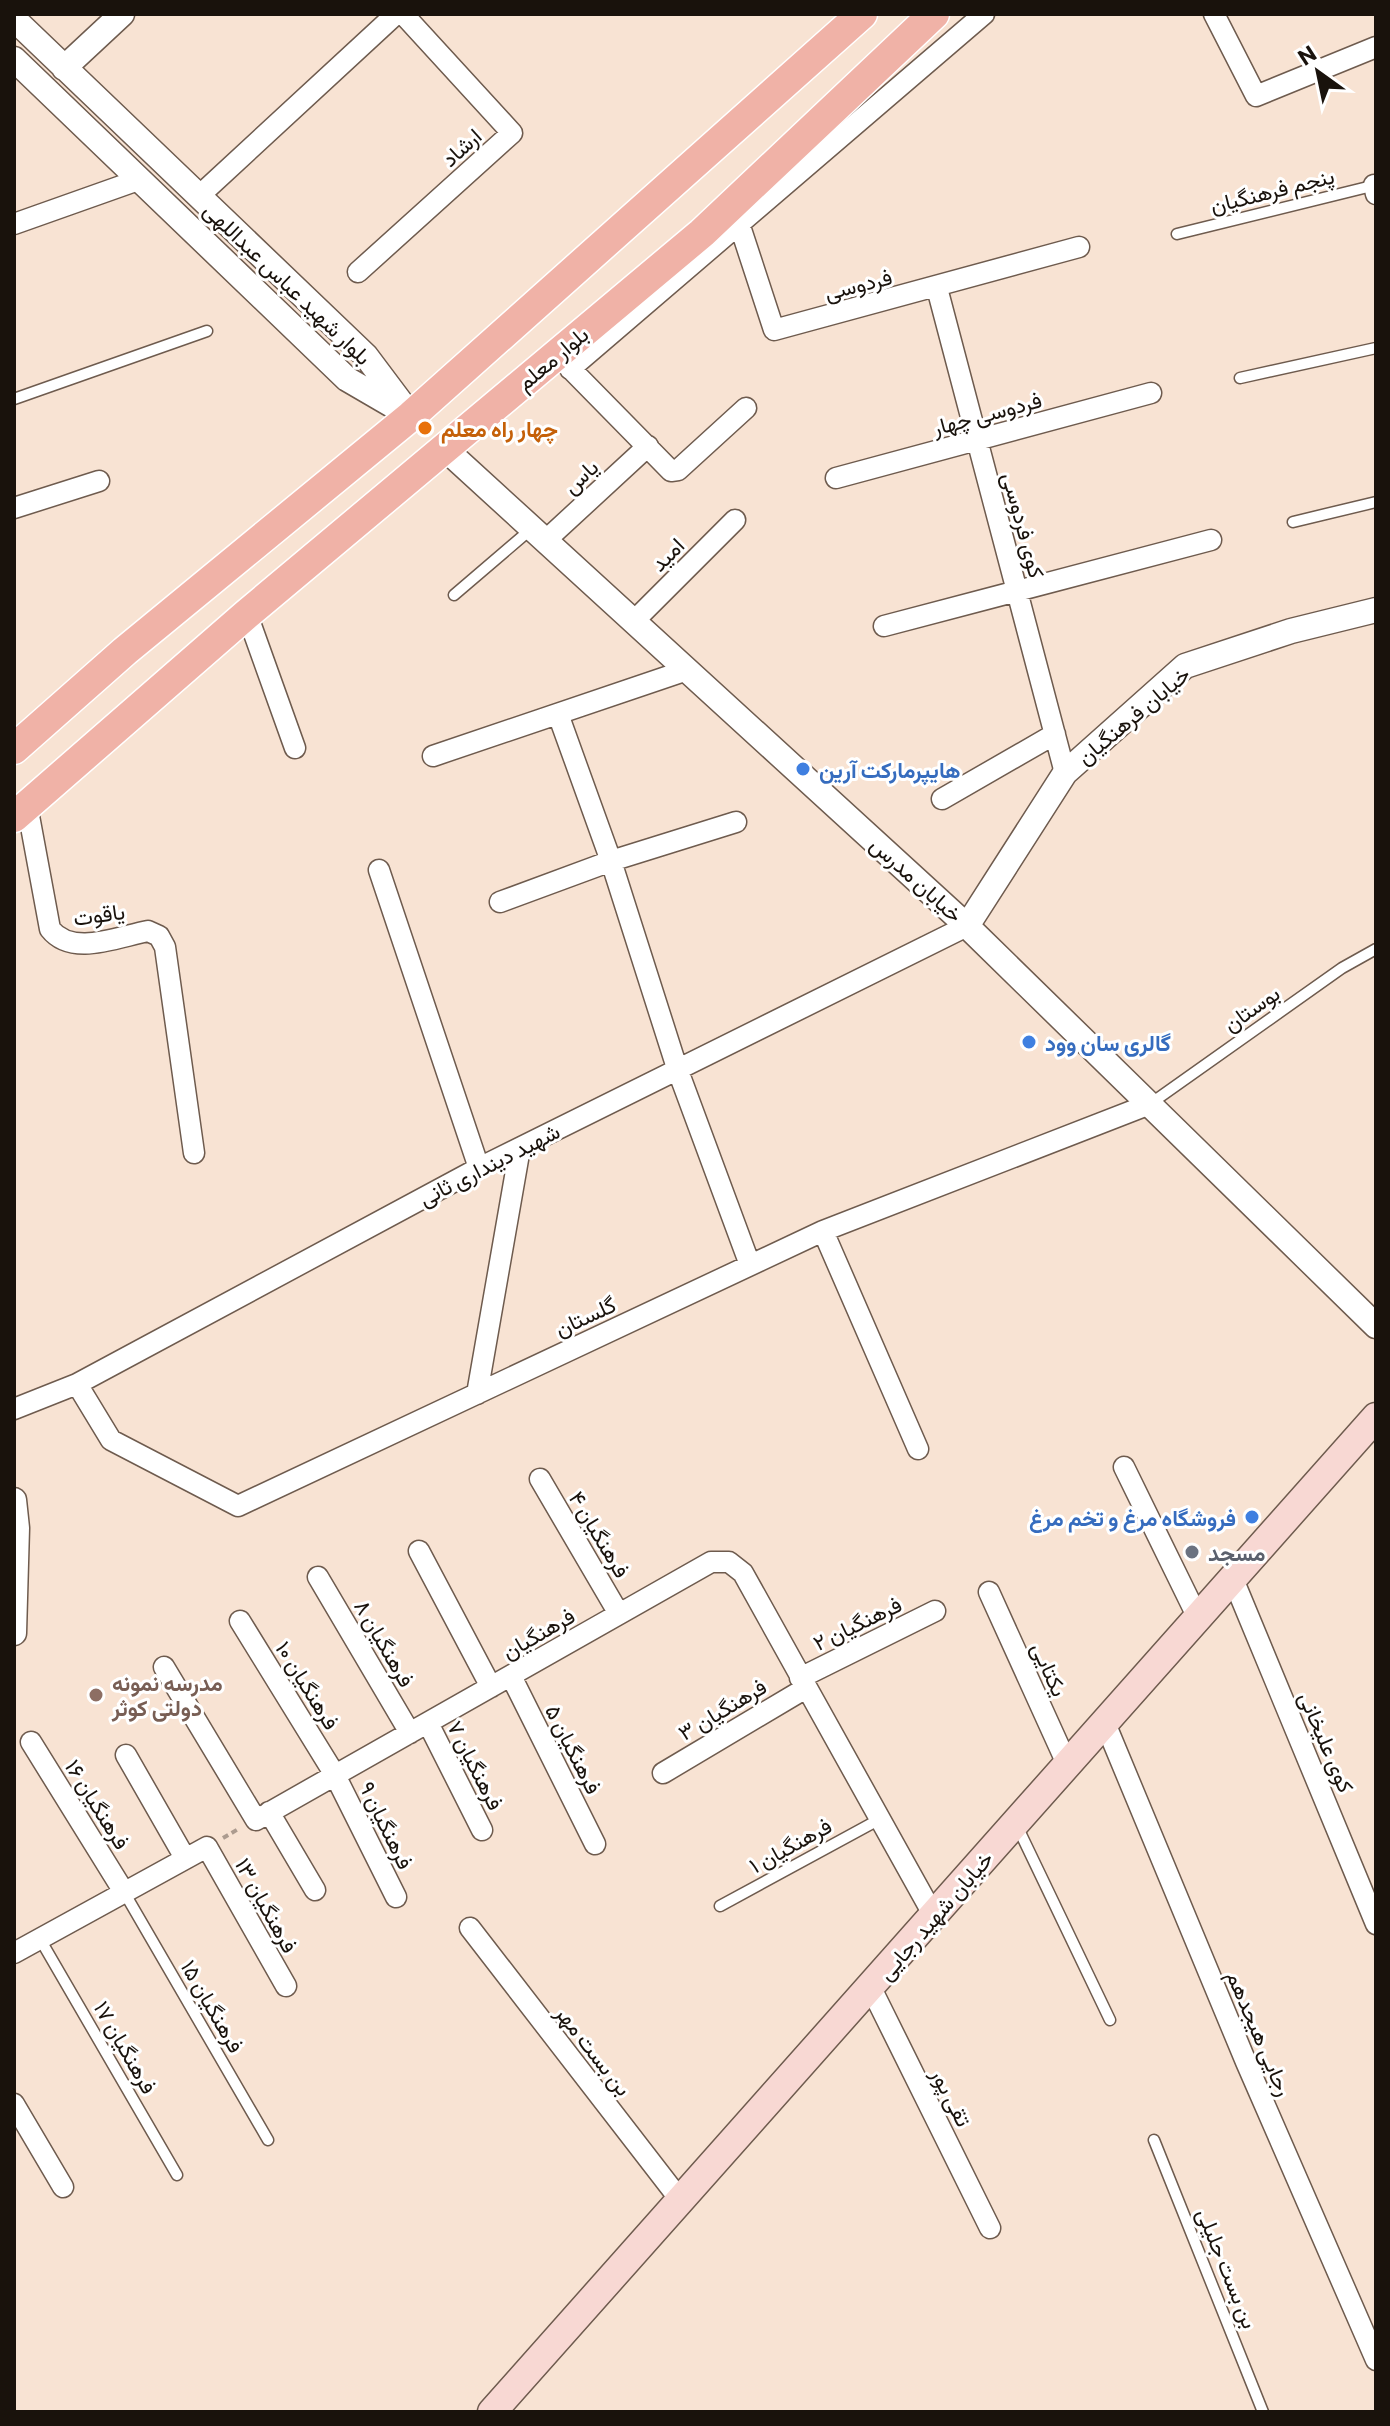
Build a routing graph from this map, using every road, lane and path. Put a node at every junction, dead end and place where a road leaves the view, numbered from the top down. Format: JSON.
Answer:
{"nodes":[{"id":1,"x":122,"y":14,"type":"edge"},
{"id":2,"x":396,"y":14,"type":"edge"},
{"id":3,"x":403,"y":14,"type":"edge"},
{"id":4,"x":862,"y":14,"type":"edge"},
{"id":5,"x":934,"y":14,"type":"edge"},
{"id":6,"x":984,"y":14,"type":"edge"},
{"id":7,"x":1214,"y":14,"type":"edge"},
{"id":8,"x":14,"y":19,"type":"edge"},
{"id":9,"x":1376,"y":47,"type":"edge"},
{"id":10,"x":17,"y":66,"type":"edge"},
{"id":11,"x":64,"y":68,"type":"junction"},
{"id":12,"x":141,"y":179,"type":"junction"},
{"id":13,"x":1375,"y":188,"type":"edge"},
{"id":14,"x":199,"y":196,"type":"junction"},
{"id":15,"x":737,"y":216,"type":"junction"},
{"id":16,"x":14,"y":224,"type":"edge"},
{"id":17,"x":1177,"y":234,"type":"dead end"},
{"id":18,"x":1079,"y":247,"type":"dead end"},
{"id":19,"x":358,"y":272,"type":"dead end"},
{"id":20,"x":937,"y":288,"type":"junction"},
{"id":21,"x":207,"y":331,"type":"dead end"},
{"id":22,"x":1376,"y":348,"type":"edge"},
{"id":23,"x":563,"y":362,"type":"junction"},
{"id":24,"x":1240,"y":378,"type":"dead end"},
{"id":25,"x":1151,"y":393,"type":"dead end"},
{"id":26,"x":14,"y":399,"type":"edge"},
{"id":27,"x":746,"y":408,"type":"dead end"},
{"id":28,"x":411,"y":416,"type":"junction"},
{"id":29,"x":978,"y":441,"type":"junction"},
{"id":30,"x":648,"y":446,"type":"junction"},
{"id":31,"x":443,"y":447,"type":"junction"},
{"id":32,"x":836,"y":478,"type":"dead end"},
{"id":33,"x":99,"y":481,"type":"dead end"},
{"id":34,"x":1376,"y":502,"type":"edge"},
{"id":35,"x":14,"y":508,"type":"edge"},
{"id":36,"x":735,"y":520,"type":"dead end"},
{"id":37,"x":1293,"y":522,"type":"dead end"},
{"id":38,"x":539,"y":534,"type":"junction"},
{"id":39,"x":1211,"y":540,"type":"dead end"},
{"id":40,"x":1018,"y":593,"type":"junction"},
{"id":41,"x":454,"y":595,"type":"dead end"},
{"id":42,"x":1376,"y":610,"type":"edge"},
{"id":43,"x":247,"y":614,"type":"junction"},
{"id":44,"x":634,"y":621,"type":"junction"},
{"id":45,"x":884,"y":626,"type":"dead end"},
{"id":46,"x":687,"y":670,"type":"junction"},
{"id":47,"x":558,"y":714,"type":"junction"},
{"id":48,"x":1055,"y":734,"type":"junction"},
{"id":49,"x":295,"y":748,"type":"dead end"},
{"id":50,"x":14,"y":749,"type":"edge"},
{"id":51,"x":433,"y":756,"type":"dead end"},
{"id":52,"x":1065,"y":773,"type":"junction"},
{"id":53,"x":942,"y":799,"type":"dead end"},
{"id":54,"x":21,"y":811,"type":"edge"},
{"id":55,"x":736,"y":822,"type":"dead end"},
{"id":56,"x":611,"y":861,"type":"junction"},
{"id":57,"x":379,"y":870,"type":"dead end"},
{"id":58,"x":500,"y":902,"type":"dead end"},
{"id":59,"x":967,"y":926,"type":"junction"},
{"id":60,"x":1376,"y":949,"type":"edge"},
{"id":61,"x":677,"y":1068,"type":"junction"},
{"id":62,"x":1150,"y":1104,"type":"junction"},
{"id":63,"x":520,"y":1148,"type":"junction"},
{"id":64,"x":194,"y":1153,"type":"dead end"},
{"id":65,"x":479,"y":1168,"type":"junction"},
{"id":66,"x":823,"y":1231,"type":"junction"},
{"id":67,"x":750,"y":1265,"type":"junction"},
{"id":68,"x":1376,"y":1326,"type":"edge"},
{"id":69,"x":77,"y":1384,"type":"junction"},
{"id":70,"x":477,"y":1394,"type":"junction"},
{"id":71,"x":14,"y":1409,"type":"edge"},
{"id":72,"x":1376,"y":1417,"type":"edge"},
{"id":73,"x":918,"y":1449,"type":"dead end"},
{"id":74,"x":1124,"y":1467,"type":"dead end"},
{"id":75,"x":540,"y":1479,"type":"dead end"},
{"id":76,"x":14,"y":1500,"type":"edge"},
{"id":77,"x":419,"y":1551,"type":"dead end"},
{"id":78,"x":318,"y":1577,"type":"dead end"},
{"id":79,"x":1233,"y":1579,"type":"junction"},
{"id":80,"x":989,"y":1592,"type":"dead end"},
{"id":81,"x":935,"y":1611,"type":"dead end"},
{"id":82,"x":619,"y":1614,"type":"junction"},
{"id":83,"x":1198,"y":1618,"type":"junction"},
{"id":84,"x":240,"y":1621,"type":"dead end"},
{"id":85,"x":14,"y":1627,"type":"edge"},
{"id":86,"x":14,"y":1633,"type":"edge"},
{"id":87,"x":164,"y":1667,"type":"dead end"},
{"id":88,"x":511,"y":1676,"type":"junction"},
{"id":89,"x":803,"y":1683,"type":"junction"},
{"id":90,"x":491,"y":1687,"type":"junction"},
{"id":91,"x":1105,"y":1723,"type":"junction"},
{"id":92,"x":419,"y":1728,"type":"junction"},
{"id":93,"x":31,"y":1742,"type":"dead end"},
{"id":94,"x":126,"y":1755,"type":"dead end"},
{"id":95,"x":1068,"y":1766,"type":"junction"},
{"id":96,"x":663,"y":1773,"type":"dead end"},
{"id":97,"x":335,"y":1775,"type":"junction"},
{"id":98,"x":263,"y":1816,"type":"junction"},
{"id":99,"x":880,"y":1819,"type":"junction"},
{"id":100,"x":1016,"y":1824,"type":"junction"},
{"id":101,"x":482,"y":1830,"type":"dead end"},
{"id":102,"x":595,"y":1844,"type":"dead end"},
{"id":103,"x":207,"y":1847,"type":"junction"},
{"id":104,"x":185,"y":1858,"type":"junction"},
{"id":105,"x":315,"y":1890,"type":"dead end"},
{"id":106,"x":124,"y":1892,"type":"junction"},
{"id":107,"x":396,"y":1897,"type":"dead end"},
{"id":108,"x":720,"y":1906,"type":"dead end"},
{"id":109,"x":934,"y":1916,"type":"junction"},
{"id":110,"x":1376,"y":1924,"type":"edge"},
{"id":111,"x":470,"y":1928,"type":"dead end"},
{"id":112,"x":40,"y":1939,"type":"junction"},
{"id":113,"x":14,"y":1953,"type":"edge"},
{"id":114,"x":286,"y":1986,"type":"dead end"},
{"id":115,"x":871,"y":1988,"type":"junction"},
{"id":116,"x":1110,"y":2020,"type":"dead end"},
{"id":117,"x":14,"y":2104,"type":"edge"},
{"id":118,"x":268,"y":2140,"type":"dead end"},
{"id":119,"x":1154,"y":2140,"type":"dead end"},
{"id":120,"x":177,"y":2175,"type":"dead end"},
{"id":121,"x":63,"y":2187,"type":"dead end"},
{"id":122,"x":681,"y":2201,"type":"junction"},
{"id":123,"x":990,"y":2228,"type":"dead end"},
{"id":124,"x":1376,"y":2360,"type":"edge"},
{"id":125,"x":492,"y":2412,"type":"edge"},
{"id":126,"x":1263,"y":2412,"type":"edge"}],
"edges":[{"from":1,"to":11,"type":"street"},
{"from":2,"to":14,"type":"street"},
{"from":3,"to":19,"type":"street","name":"ارشاد"},
{"from":4,"to":28,"type":"main road"},
{"from":5,"to":15,"type":"main road","name":"بلوار معلم"},
{"from":6,"to":15,"type":"street"},
{"from":7,"to":9,"type":"street"},
{"from":8,"to":11,"type":"street","name":"بلوار شهید عباس عبداللهی"},
{"from":10,"to":12,"type":"street","name":"بلوار شهید عباس عبداللهی"},
{"from":11,"to":14,"type":"street","name":"بلوار شهید عباس عبداللهی"},
{"from":12,"to":16,"type":"street"},
{"from":12,"to":28,"type":"street","name":"بلوار شهید عباس عبداللهی"},
{"from":13,"to":17,"type":"lane","name":"پنجم فرهنگیان"},
{"from":14,"to":28,"type":"street","name":"بلوار شهید عباس عبداللهی"},
{"from":15,"to":20,"type":"street","name":"فردوسی"},
{"from":15,"to":23,"type":"main road","name":"بلوار معلم"},
{"from":18,"to":20,"type":"street","name":"فردوسی"},
{"from":20,"to":29,"type":"street","name":"کوی فردوسی"},
{"from":21,"to":26,"type":"lane"},
{"from":22,"to":24,"type":"lane"},
{"from":23,"to":30,"type":"street"},
{"from":23,"to":31,"type":"main road","name":"بلوار معلم"},
{"from":25,"to":29,"type":"street","name":"فردوسی چهار"},
{"from":27,"to":30,"type":"street"},
{"from":28,"to":31,"type":"main road"},
{"from":28,"to":50,"type":"main road"},
{"from":29,"to":32,"type":"street","name":"فردوسی چهار"},
{"from":29,"to":40,"type":"street","name":"کوی فردوسی"},
{"from":30,"to":38,"type":"street","name":"یاس"},
{"from":31,"to":38,"type":"street","name":"خیابان مدرس"},
{"from":31,"to":43,"type":"main road","name":"بلوار معلم"},
{"from":33,"to":35,"type":"street"},
{"from":34,"to":37,"type":"lane"},
{"from":36,"to":44,"type":"street","name":"امید"},
{"from":38,"to":41,"type":"lane"},
{"from":38,"to":44,"type":"street","name":"خیابان مدرس"},
{"from":39,"to":40,"type":"street"},
{"from":40,"to":45,"type":"street"},
{"from":40,"to":48,"type":"street","name":"کوی فردوسی"},
{"from":42,"to":52,"type":"street","name":"خیابان فرهنگیان"},
{"from":43,"to":49,"type":"street"},
{"from":43,"to":54,"type":"main road","name":"بلوار معلم"},
{"from":44,"to":46,"type":"street","name":"خیابان مدرس"},
{"from":46,"to":47,"type":"street"},
{"from":46,"to":59,"type":"street","name":"خیابان مدرس"},
{"from":47,"to":51,"type":"street"},
{"from":47,"to":56,"type":"street"},
{"from":48,"to":52,"type":"street","name":"کوی فردوسی"},
{"from":48,"to":53,"type":"street"},
{"from":52,"to":59,"type":"street","name":"خیابان فرهنگیان"},
{"from":54,"to":64,"type":"street","name":"یاقوت"},
{"from":55,"to":56,"type":"street"},
{"from":56,"to":58,"type":"street"},
{"from":56,"to":61,"type":"street"},
{"from":57,"to":65,"type":"street"},
{"from":59,"to":61,"type":"street","name":"شهید دینداری ثانی"},
{"from":59,"to":62,"type":"street","name":"خیابان مدرس"},
{"from":60,"to":62,"type":"lane","name":"بوستان"},
{"from":61,"to":63,"type":"street","name":"شهید دینداری ثانی"},
{"from":61,"to":67,"type":"street"},
{"from":62,"to":66,"type":"street","name":"گلستان"},
{"from":62,"to":68,"type":"street","name":"خیابان مدرس"},
{"from":63,"to":65,"type":"street","name":"شهید دینداری ثانی"},
{"from":63,"to":70,"type":"street"},
{"from":65,"to":69,"type":"street","name":"شهید دینداری ثانی"},
{"from":66,"to":67,"type":"street","name":"گلستان"},
{"from":66,"to":73,"type":"street"},
{"from":67,"to":70,"type":"street","name":"گلستان"},
{"from":69,"to":70,"type":"street","name":"گلستان"},
{"from":69,"to":71,"type":"street","name":"شهید دینداری ثانی"},
{"from":72,"to":79,"type":"main road","name":"خیابان شهید رجایی"},
{"from":74,"to":83,"type":"street"},
{"from":75,"to":82,"type":"street","name":"فرهنگیان ۴"},
{"from":76,"to":85,"type":"street"},
{"from":77,"to":90,"type":"street"},
{"from":78,"to":92,"type":"street","name":"فرهنگیان ۸"},
{"from":79,"to":83,"type":"main road","name":"خیابان شهید رجایی"},
{"from":79,"to":110,"type":"street","name":"کوی علیخانی"},
{"from":80,"to":95,"type":"street","name":"یکتایی"},
{"from":81,"to":89,"type":"street","name":"فرهنگیان ۲"},
{"from":82,"to":88,"type":"street","name":"فرهنگیان"},
{"from":82,"to":89,"type":"street","name":"فرهنگیان"},
{"from":83,"to":91,"type":"main road","name":"خیابان شهید رجایی"},
{"from":84,"to":97,"type":"street","name":"فرهنگیان ۱۰"},
{"from":85,"to":86,"type":"street"},
{"from":87,"to":98,"type":"street"},
{"from":88,"to":90,"type":"street","name":"فرهنگیان"},
{"from":88,"to":102,"type":"street","name":"فرهنگیان ۵"},
{"from":89,"to":96,"type":"street","name":"فرهنگیان ۳"},
{"from":89,"to":99,"type":"street","name":"فرهنگیان"},
{"from":90,"to":92,"type":"street","name":"فرهنگیان"},
{"from":91,"to":95,"type":"main road","name":"خیابان شهید رجایی"},
{"from":91,"to":124,"type":"street","name":"رجایی هیجدهم"},
{"from":92,"to":97,"type":"street","name":"فرهنگیان"},
{"from":92,"to":101,"type":"street","name":"فرهنگیان ۷"},
{"from":93,"to":106,"type":"street","name":"فرهنگیان ۱۶"},
{"from":94,"to":104,"type":"street"},
{"from":95,"to":100,"type":"main road","name":"خیابان شهید رجایی"},
{"from":97,"to":98,"type":"street","name":"فرهنگیان"},
{"from":97,"to":107,"type":"street","name":"فرهنگیان ۹"},
{"from":98,"to":103,"type":"path"},
{"from":98,"to":105,"type":"street"},
{"from":99,"to":108,"type":"lane","name":"فرهنگیان ۱"},
{"from":99,"to":109,"type":"street","name":"فرهنگیان"},
{"from":100,"to":109,"type":"main road","name":"خیابان شهید رجایی"},
{"from":100,"to":116,"type":"lane"},
{"from":103,"to":104,"type":"street"},
{"from":103,"to":114,"type":"street","name":"فرهنگیان ۱۳"},
{"from":104,"to":106,"type":"street"},
{"from":106,"to":112,"type":"street"},
{"from":106,"to":118,"type":"lane","name":"فرهنگیان ۱۵"},
{"from":109,"to":115,"type":"main road","name":"خیابان شهید رجایی"},
{"from":111,"to":122,"type":"street","name":"بن بست مهر"},
{"from":112,"to":113,"type":"street"},
{"from":112,"to":120,"type":"lane","name":"فرهنگیان ۱۷"},
{"from":115,"to":122,"type":"main road","name":"خیابان شهید رجایی"},
{"from":115,"to":123,"type":"street","name":"تقی پور"},
{"from":117,"to":121,"type":"street"},
{"from":119,"to":126,"type":"lane","name":"بن بست جلیلی"},
{"from":122,"to":125,"type":"main road","name":"خیابان شهید رجایی"}]}
